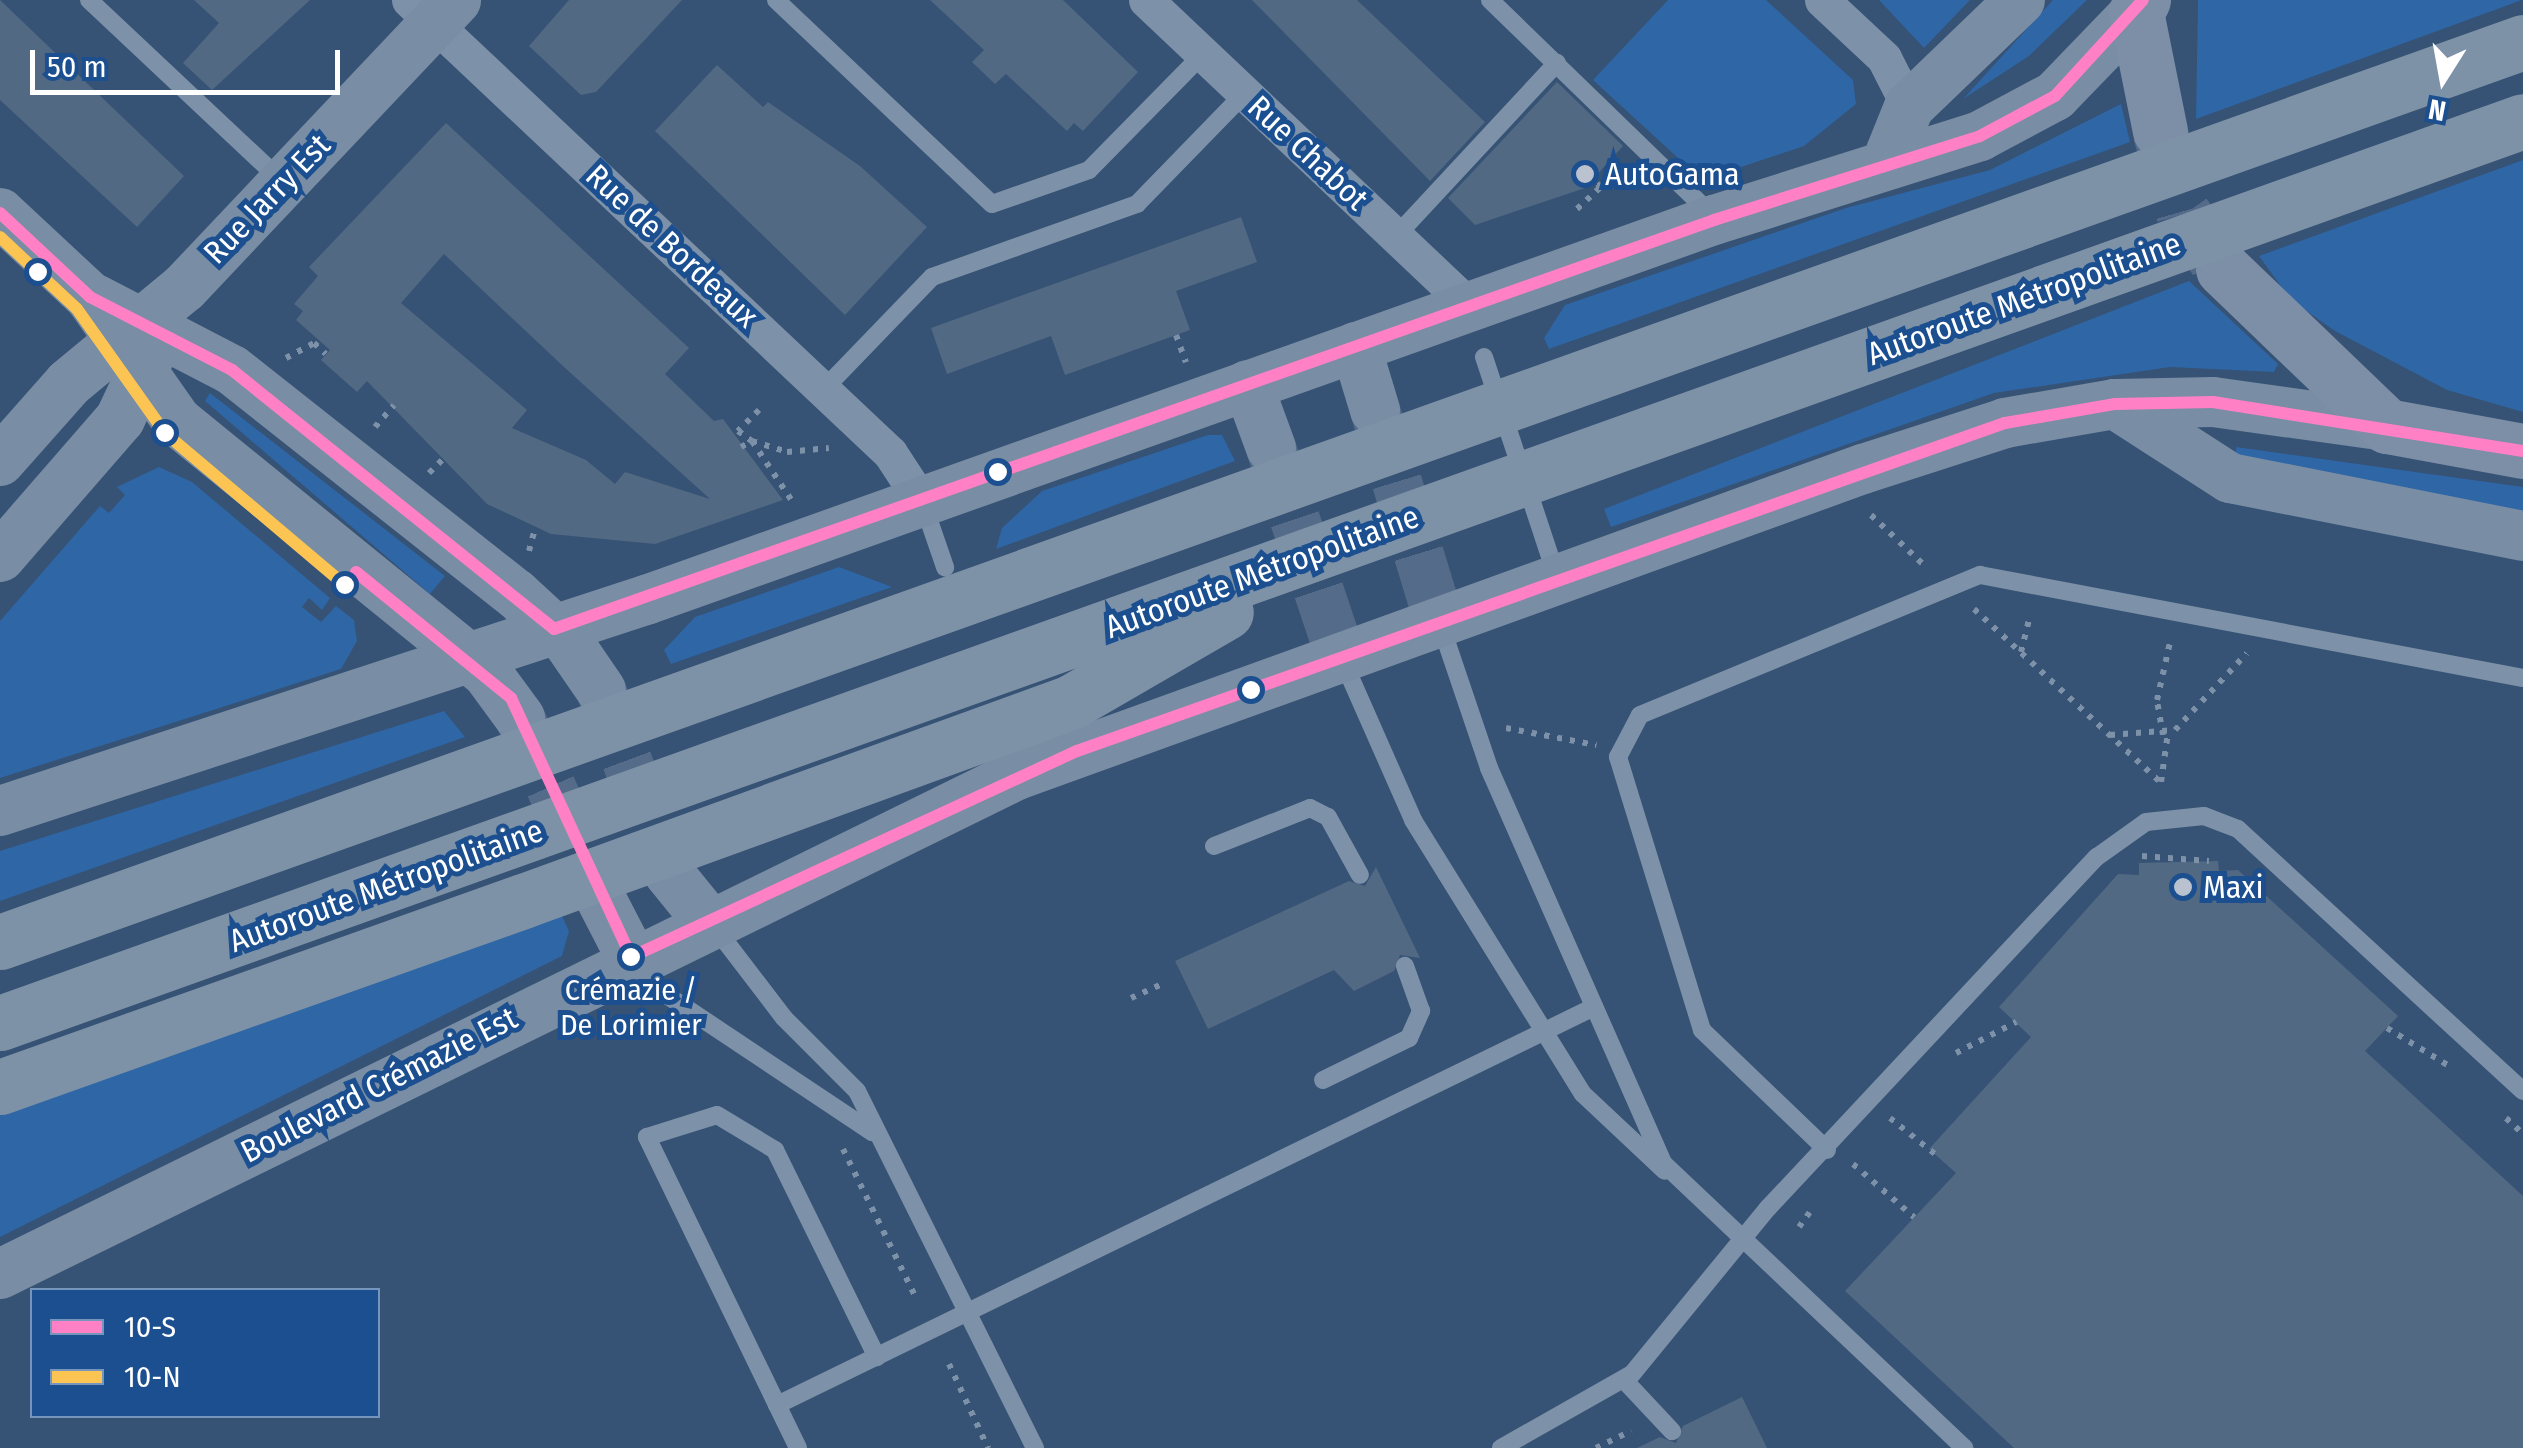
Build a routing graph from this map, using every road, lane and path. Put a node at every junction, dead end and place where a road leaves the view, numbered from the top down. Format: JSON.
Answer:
{"nodes":[{"id":1,"x":89,"y":0,"type":"edge"},
{"id":2,"x":776,"y":0,"type":"edge"},
{"id":3,"x":1146,"y":0,"type":"edge"},
{"id":4,"x":1490,"y":0,"type":"edge"},
{"id":5,"x":1822,"y":0,"type":"edge"},
{"id":6,"x":2020,"y":0,"type":"edge"},
{"id":7,"x":2139,"y":6,"type":"edge"},
{"id":8,"x":433,"y":8,"type":"edge"},
{"id":9,"x":2523,"y":42,"type":"edge"},
{"id":10,"x":1204,"y":54,"type":"junction"},
{"id":11,"x":1558,"y":63,"type":"junction"},
{"id":12,"x":1245,"y":93,"type":"junction"},
{"id":13,"x":1909,"y":107,"type":"junction"},
{"id":14,"x":2523,"y":120,"type":"edge"},
{"id":15,"x":2160,"y":132,"type":"tunnel mouth"},
{"id":16,"x":1630,"y":161,"type":"dead end"},
{"id":17,"x":1886,"y":164,"type":"junction"},
{"id":18,"x":1595,"y":176,"type":"dead end"},
{"id":19,"x":284,"y":182,"type":"junction"},
{"id":20,"x":1604,"y":185,"type":"junction"},
{"id":21,"x":1577,"y":209,"type":"dead end"},
{"id":22,"x":0,"y":213,"type":"edge"},
{"id":23,"x":1714,"y":220,"type":"junction"},
{"id":24,"x":1396,"y":235,"type":"junction"},
{"id":25,"x":2223,"y":269,"type":"tunnel mouth"},
{"id":26,"x":1470,"y":306,"type":"junction"},
{"id":27,"x":1176,"y":334,"type":"dead end"},
{"id":28,"x":141,"y":342,"type":"junction"},
{"id":29,"x":1356,"y":347,"type":"junction"},
{"id":30,"x":326,"y":354,"type":"dead end"},
{"id":31,"x":1484,"y":357,"type":"dead end"},
{"id":32,"x":280,"y":361,"type":"dead end"},
{"id":33,"x":1189,"y":370,"type":"dead end"},
{"id":34,"x":1248,"y":385,"type":"junction"},
{"id":35,"x":823,"y":390,"type":"junction"},
{"id":36,"x":2115,"y":404,"type":"junction"},
{"id":37,"x":394,"y":405,"type":"dead end"},
{"id":38,"x":759,"y":410,"type":"dead end"},
{"id":39,"x":1375,"y":410,"type":"tunnel mouth"},
{"id":40,"x":2387,"y":426,"type":"junction"},
{"id":41,"x":370,"y":433,"type":"dead end"},
{"id":42,"x":748,"y":447,"type":"junction"},
{"id":43,"x":835,"y":447,"type":"dead end"},
{"id":44,"x":1270,"y":448,"type":"tunnel mouth"},
{"id":45,"x":2523,"y":451,"type":"edge"},
{"id":46,"x":446,"y":456,"type":"dead end"},
{"id":47,"x":0,"y":460,"type":"edge"},
{"id":48,"x":426,"y":476,"type":"dead end"},
{"id":49,"x":922,"y":502,"type":"junction"},
{"id":50,"x":800,"y":510,"type":"dead end"},
{"id":51,"x":1882,"y":527,"type":"dead end"},
{"id":52,"x":535,"y":528,"type":"dead end"},
{"id":53,"x":2523,"y":536,"type":"edge"},
{"id":54,"x":1352,"y":540,"type":"junction"},
{"id":55,"x":0,"y":557,"type":"edge"},
{"id":56,"x":528,"y":557,"type":"dead end"},
{"id":57,"x":1926,"y":566,"type":"dead end"},
{"id":58,"x":945,"y":567,"type":"dead end"},
{"id":59,"x":1558,"y":579,"type":"junction"},
{"id":60,"x":1966,"y":602,"type":"dead end"},
{"id":61,"x":2032,"y":607,"type":"dead end"},
{"id":62,"x":1436,"y":612,"type":"junction"},
{"id":63,"x":554,"y":629,"type":"junction"},
{"id":64,"x":1338,"y":648,"type":"junction"},
{"id":65,"x":2252,"y":648,"type":"dead end"},
{"id":66,"x":2021,"y":652,"type":"junction"},
{"id":67,"x":468,"y":658,"type":"junction"},
{"id":68,"x":2165,"y":668,"type":"dead end"},
{"id":69,"x":2523,"y":678,"type":"edge"},
{"id":70,"x":600,"y":690,"type":"tunnel mouth"},
{"id":71,"x":520,"y":718,"type":"tunnel mouth"},
{"id":72,"x":1501,"y":729,"type":"dead end"},
{"id":73,"x":2108,"y":734,"type":"junction"},
{"id":74,"x":2165,"y":734,"type":"junction"},
{"id":75,"x":1617,"y":747,"type":"junction"},
{"id":76,"x":0,"y":811,"type":"edge"},
{"id":77,"x":1214,"y":846,"type":"dead end"},
{"id":78,"x":2209,"y":861,"type":"dead end"},
{"id":79,"x":2151,"y":862,"type":"dead end"},
{"id":80,"x":668,"y":872,"type":"tunnel mouth"},
{"id":81,"x":1360,"y":876,"type":"dead end"},
{"id":82,"x":600,"y":897,"type":"tunnel mouth"},
{"id":83,"x":707,"y":920,"type":"junction"},
{"id":84,"x":0,"y":942,"type":"edge"},
{"id":85,"x":631,"y":957,"type":"junction"},
{"id":86,"x":1404,"y":966,"type":"dead end"},
{"id":87,"x":1164,"y":983,"type":"dead end"},
{"id":88,"x":1131,"y":998,"type":"dead end"},
{"id":89,"x":1594,"y":1007,"type":"junction"},
{"id":90,"x":2016,"y":1022,"type":"dead end"},
{"id":91,"x":0,"y":1023,"type":"edge"},
{"id":92,"x":2386,"y":1028,"type":"dead end"},
{"id":93,"x":1544,"y":1031,"type":"junction"},
{"id":94,"x":1946,"y":1062,"type":"dead end"},
{"id":95,"x":2462,"y":1078,"type":"dead end"},
{"id":96,"x":1323,"y":1080,"type":"dead end"},
{"id":97,"x":0,"y":1087,"type":"edge"},
{"id":98,"x":2523,"y":1091,"type":"edge"},
{"id":99,"x":1903,"y":1109,"type":"dead end"},
{"id":100,"x":2498,"y":1112,"type":"dead end"},
{"id":101,"x":1891,"y":1122,"type":"junction"},
{"id":102,"x":1880,"y":1134,"type":"dead end"},
{"id":103,"x":2523,"y":1134,"type":"edge"},
{"id":104,"x":887,"y":1150,"type":"junction"},
{"id":105,"x":1826,"y":1150,"type":"junction"},
{"id":106,"x":1935,"y":1154,"type":"dead end"},
{"id":107,"x":1842,"y":1176,"type":"dead end"},
{"id":108,"x":1673,"y":1177,"type":"junction"},
{"id":109,"x":1820,"y":1200,"type":"dead end"},
{"id":110,"x":1914,"y":1217,"type":"dead end"},
{"id":111,"x":1799,"y":1227,"type":"dead end"},
{"id":112,"x":1739,"y":1240,"type":"junction"},
{"id":113,"x":0,"y":1274,"type":"edge"},
{"id":114,"x":968,"y":1312,"type":"junction"},
{"id":115,"x":877,"y":1356,"type":"junction"},
{"id":116,"x":949,"y":1364,"type":"dead end"},
{"id":117,"x":1624,"y":1381,"type":"junction"},
{"id":118,"x":778,"y":1405,"type":"junction"},
{"id":119,"x":1603,"y":1430,"type":"dead end"},
{"id":120,"x":1672,"y":1431,"type":"dead end"},
{"id":121,"x":1622,"y":1436,"type":"dead end"},
{"id":122,"x":1608,"y":1442,"type":"junction"},
{"id":123,"x":798,"y":1448,"type":"edge"},
{"id":124,"x":988,"y":1448,"type":"edge"},
{"id":125,"x":1035,"y":1448,"type":"edge"},
{"id":126,"x":1501,"y":1448,"type":"edge"},
{"id":127,"x":1596,"y":1448,"type":"edge"},
{"id":128,"x":1964,"y":1448,"type":"edge"}],
"edges":[{"from":1,"to":19,"type":"lane"},
{"from":2,"to":10,"type":"lane"},
{"from":3,"to":10,"type":"street","name":"Rue Chabot"},
{"from":4,"to":11,"type":"lane"},
{"from":5,"to":13,"type":"street"},
{"from":6,"to":13,"type":"main road"},
{"from":7,"to":15,"type":"main road"},
{"from":7,"to":17,"type":"main road"},
{"from":8,"to":19,"type":"main road","name":"Rue Jarry Est"},
{"from":8,"to":35,"type":"street","name":"Rue de Bordeaux"},
{"from":9,"to":84,"type":"highway","bridge":true},
{"from":10,"to":12,"type":"street","name":"Rue Chabot"},
{"from":11,"to":23,"type":"lane"},
{"from":11,"to":24,"type":"lane"},
{"from":12,"to":24,"type":"street","name":"Rue Chabot"},
{"from":12,"to":35,"type":"lane"},
{"from":13,"to":17,"type":"main road"},
{"from":14,"to":54,"type":"highway","name":"Autoroute Métropolitaine","bridge":true},
{"from":16,"to":20,"type":"path"},
{"from":17,"to":23,"type":"main road"},
{"from":18,"to":20,"type":"path"},
{"from":19,"to":28,"type":"main road","name":"Rue Jarry Est"},
{"from":20,"to":21,"type":"path"},
{"from":22,"to":28,"type":"main road"},
{"from":23,"to":26,"type":"main road"},
{"from":24,"to":26,"type":"street","name":"Rue Chabot"},
{"from":25,"to":40,"type":"main road"},
{"from":26,"to":29,"type":"main road"},
{"from":27,"to":33,"type":"path"},
{"from":28,"to":47,"type":"main road","name":"Rue Jarry Est"},
{"from":28,"to":55,"type":"main road","name":"Rue Jarry Est"},
{"from":28,"to":63,"type":"main road"},
{"from":28,"to":67,"type":"main road"},
{"from":29,"to":34,"type":"main road"},
{"from":29,"to":39,"type":"main road"},
{"from":30,"to":32,"type":"path"},
{"from":31,"to":59,"type":"lane"},
{"from":34,"to":44,"type":"main road"},
{"from":34,"to":49,"type":"main road"},
{"from":35,"to":49,"type":"street","name":"Rue de Bordeaux"},
{"from":36,"to":40,"type":"main road","name":"Boulevard Crémazie Est"},
{"from":36,"to":53,"type":"main road"},
{"from":36,"to":59,"type":"main road","name":"Boulevard Crémazie Est"},
{"from":37,"to":41,"type":"path"},
{"from":38,"to":42,"type":"path"},
{"from":40,"to":45,"type":"main road","name":"Boulevard Crémazie Est"},
{"from":42,"to":43,"type":"path"},
{"from":42,"to":50,"type":"path"},
{"from":46,"to":48,"type":"path"},
{"from":49,"to":58,"type":"lane"},
{"from":49,"to":63,"type":"main road"},
{"from":51,"to":57,"type":"path"},
{"from":52,"to":56,"type":"path"},
{"from":54,"to":91,"type":"highway","name":"Autoroute Métropolitaine","bridge":true},
{"from":54,"to":97,"type":"highway","bridge":true},
{"from":59,"to":62,"type":"main road","name":"Boulevard Crémazie Est"},
{"from":60,"to":66,"type":"path"},
{"from":61,"to":66,"type":"path"},
{"from":62,"to":64,"type":"main road","name":"Boulevard Crémazie Est"},
{"from":62,"to":89,"type":"lane"},
{"from":63,"to":67,"type":"main road"},
{"from":63,"to":70,"type":"main road"},
{"from":64,"to":83,"type":"main road","name":"Boulevard Crémazie Est"},
{"from":64,"to":93,"type":"lane"},
{"from":65,"to":74,"type":"path"},
{"from":66,"to":73,"type":"path"},
{"from":67,"to":71,"type":"main road"},
{"from":67,"to":76,"type":"main road"},
{"from":68,"to":74,"type":"path"},
{"from":69,"to":75,"type":"lane"},
{"from":72,"to":75,"type":"path"},
{"from":73,"to":74,"type":"path"},
{"from":73,"to":74,"type":"path"},
{"from":75,"to":105,"type":"lane"},
{"from":77,"to":81,"type":"lane"},
{"from":78,"to":79,"type":"path"},
{"from":80,"to":83,"type":"main road"},
{"from":82,"to":85,"type":"main road"},
{"from":83,"to":85,"type":"main road","name":"Boulevard Crémazie Est"},
{"from":83,"to":104,"type":"lane"},
{"from":85,"to":104,"type":"lane"},
{"from":85,"to":113,"type":"main road","name":"Boulevard Crémazie Est"},
{"from":86,"to":96,"type":"lane"},
{"from":87,"to":88,"type":"path"},
{"from":89,"to":93,"type":"lane"},
{"from":89,"to":108,"type":"lane"},
{"from":90,"to":94,"type":"path"},
{"from":92,"to":95,"type":"path"},
{"from":93,"to":108,"type":"lane"},
{"from":93,"to":114,"type":"lane"},
{"from":98,"to":105,"type":"lane"},
{"from":99,"to":101,"type":"path"},
{"from":100,"to":103,"type":"path"},
{"from":101,"to":102,"type":"path"},
{"from":101,"to":106,"type":"path"},
{"from":104,"to":114,"type":"lane"},
{"from":105,"to":112,"type":"lane"},
{"from":107,"to":110,"type":"path"},
{"from":108,"to":112,"type":"lane"},
{"from":109,"to":111,"type":"path"},
{"from":112,"to":117,"type":"lane"},
{"from":112,"to":128,"type":"lane"},
{"from":114,"to":115,"type":"lane"},
{"from":114,"to":125,"type":"lane"},
{"from":115,"to":118,"type":"lane"},
{"from":115,"to":118,"type":"lane"},
{"from":116,"to":124,"type":"path"},
{"from":117,"to":120,"type":"lane"},
{"from":117,"to":126,"type":"lane"},
{"from":118,"to":123,"type":"lane"},
{"from":119,"to":122,"type":"path"},
{"from":121,"to":122,"type":"path"},
{"from":122,"to":127,"type":"path"}]}
